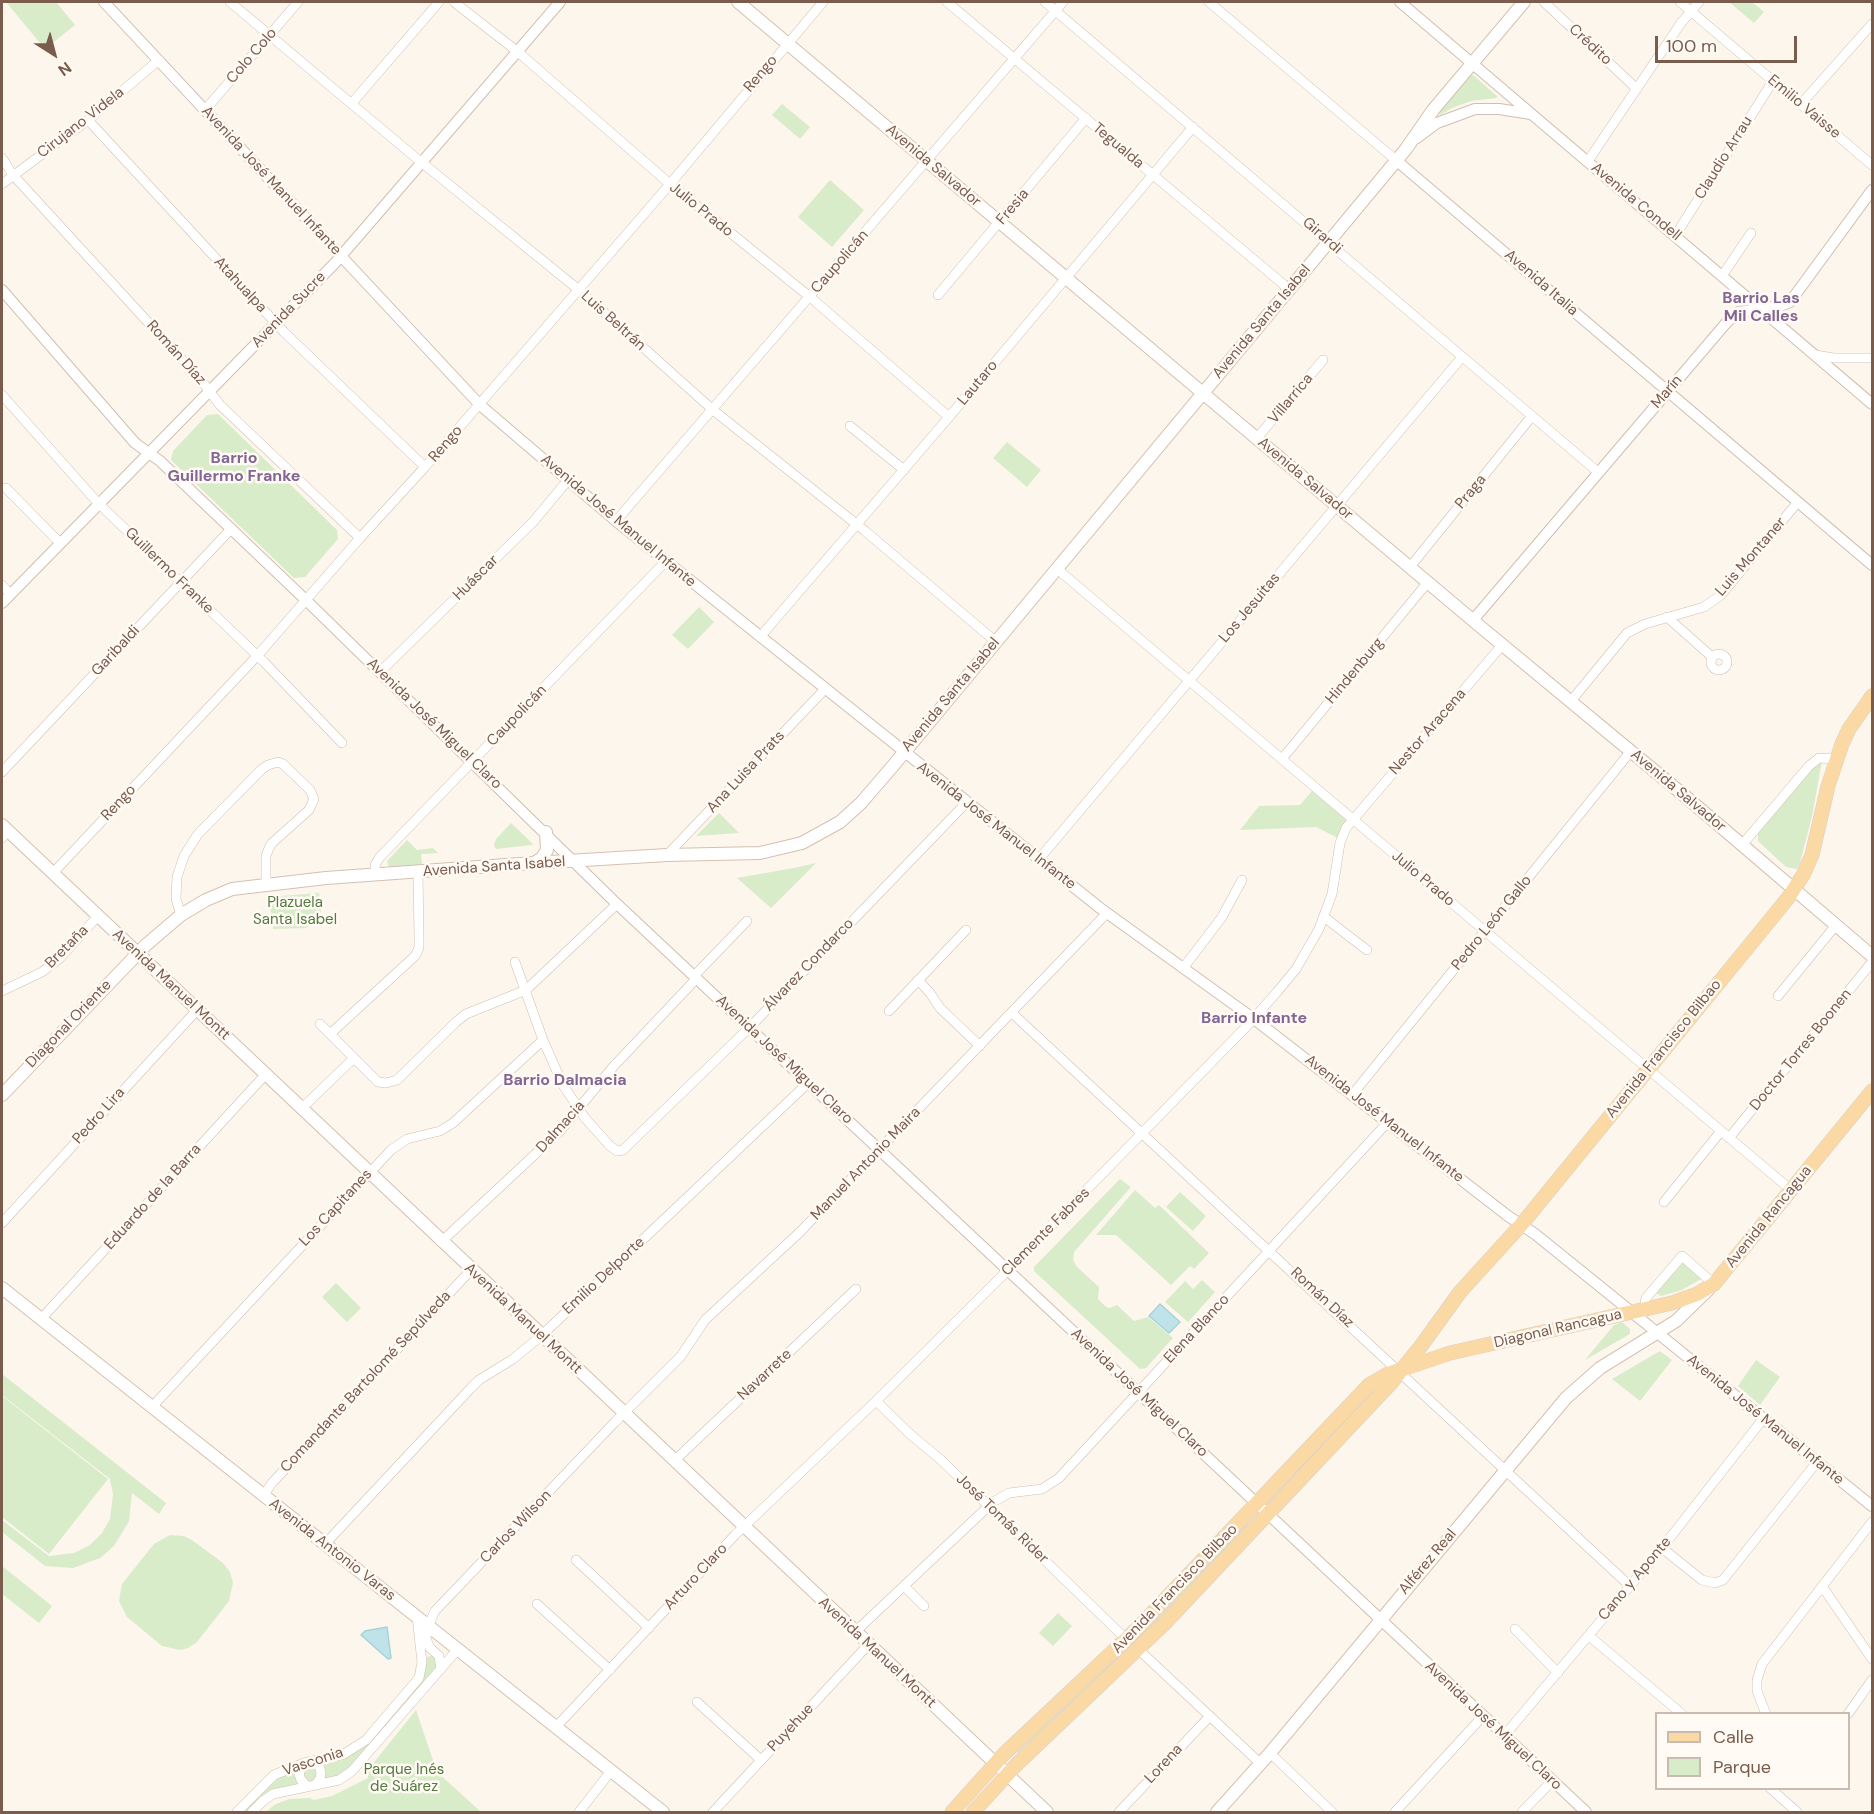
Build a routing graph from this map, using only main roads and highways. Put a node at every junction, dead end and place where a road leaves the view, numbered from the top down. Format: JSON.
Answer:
{"nodes":[{"id":1,"x":738,"y":2,"type":"edge"},
{"id":2,"x":1524,"y":2,"type":"edge"},
{"id":3,"x":1203,"y":392,"type":"junction"},
{"id":4,"x":1872,"y":696,"type":"edge"},
{"id":5,"x":4,"y":831,"type":"edge"},
{"id":6,"x":546,"y":832,"type":"road end"},
{"id":7,"x":534,"y":863,"type":"junction"},
{"id":8,"x":1794,"y":889,"type":"junction"},
{"id":9,"x":137,"y":953,"type":"junction"},
{"id":10,"x":1872,"y":956,"type":"edge"},
{"id":11,"x":1872,"y":1091,"type":"edge"},
{"id":12,"x":2,"y":1095,"type":"edge"},
{"id":13,"x":1714,"y":1284,"type":"junction"},
{"id":14,"x":2,"y":1288,"type":"edge"},
{"id":15,"x":1658,"y":1334,"type":"joint"},
{"id":16,"x":1401,"y":1372,"type":"junction"},
{"id":17,"x":995,"y":1763,"type":"junction"},
{"id":18,"x":1006,"y":1774,"type":"junction"},
{"id":19,"x":1221,"y":1811,"type":"edge"},
{"id":20,"x":663,"y":1812,"type":"edge"},
{"id":21,"x":952,"y":1812,"type":"edge"},
{"id":22,"x":973,"y":1812,"type":"edge"},
{"id":23,"x":1047,"y":1812,"type":"edge"}],
"edges":[{"from":1,"to":3,"type":"main road","name":"Avenida Salvador"},
{"from":2,"to":3,"type":"main road","name":"Avenida Santa Isabel"},
{"from":3,"to":7,"type":"main road","name":"Avenida Santa Isabel"},
{"from":3,"to":8,"type":"main road","name":"Avenida Salvador"},
{"from":4,"to":8,"type":"main road","name":"Avenida Francisco Bilbao"},
{"from":5,"to":9,"type":"main road","name":"Avenida Manuel Montt"},
{"from":6,"to":7,"type":"main road"},
{"from":7,"to":9,"type":"main road","name":"Avenida Santa Isabel"},
{"from":8,"to":10,"type":"main road","name":"Avenida Salvador"},
{"from":8,"to":16,"type":"main road","name":"Avenida Francisco Bilbao"},
{"from":9,"to":12,"type":"main road","name":"Diagonal Oriente"},
{"from":9,"to":17,"type":"main road","name":"Avenida Manuel Montt"},
{"from":11,"to":13,"type":"main road","name":"Avenida Rancagua"},
{"from":13,"to":15,"type":"main road","name":"Avenida Rancagua"},
{"from":13,"to":16,"type":"main road","name":"Diagonal Rancagua"},
{"from":14,"to":20,"type":"main road","name":"Avenida Antonio Varas"},
{"from":15,"to":19,"type":"main road","name":"Alférez Real"},
{"from":16,"to":17,"type":"main road","name":"Avenida Francisco Bilbao"},
{"from":16,"to":18,"type":"main road","name":"Avenida Francisco Bilbao"},
{"from":17,"to":18,"type":"main road","name":"Avenida Manuel Montt"},
{"from":17,"to":21,"type":"main road","name":"Avenida Francisco Bilbao"},
{"from":18,"to":22,"type":"main road","name":"Avenida Francisco Bilbao"},
{"from":18,"to":23,"type":"main road","name":"Avenida Manuel Montt"}]}
